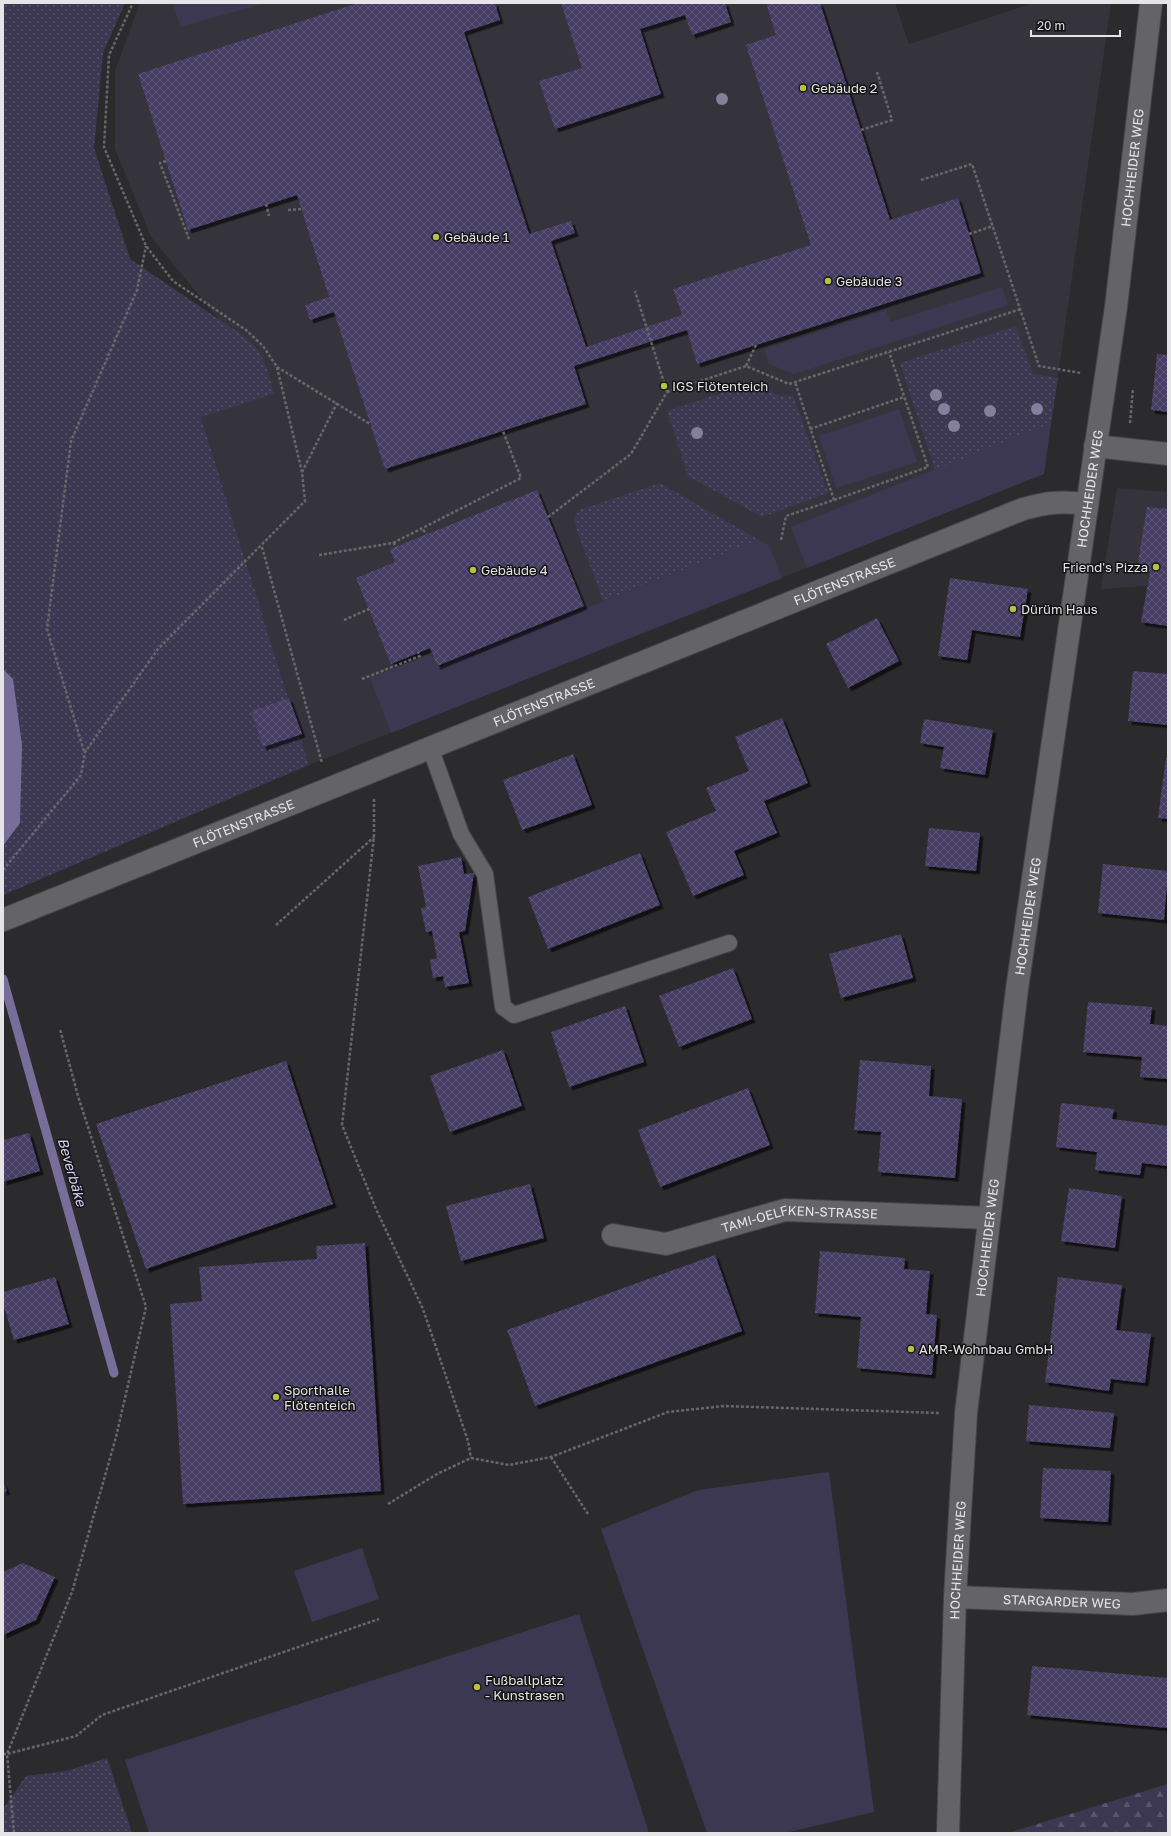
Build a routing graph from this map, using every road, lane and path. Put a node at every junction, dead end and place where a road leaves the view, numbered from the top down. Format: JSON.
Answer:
{"nodes":[{"id":1,"x":134,"y":3,"type":"edge"},
{"id":2,"x":1152,"y":3,"type":"edge"},
{"id":3,"x":877,"y":72,"type":"dead end"},
{"id":4,"x":861,"y":130,"type":"dead end"},
{"id":5,"x":166,"y":161,"type":"dead end"},
{"id":6,"x":921,"y":180,"type":"dead end"},
{"id":7,"x":176,"y":193,"type":"dead end"},
{"id":8,"x":171,"y":194,"type":"junction"},
{"id":9,"x":266,"y":204,"type":"dead end"},
{"id":10,"x":301,"y":208,"type":"dead end"},
{"id":11,"x":288,"y":210,"type":"dead end"},
{"id":12,"x":269,"y":216,"type":"dead end"},
{"id":13,"x":993,"y":226,"type":"junction"},
{"id":14,"x":969,"y":234,"type":"dead end"},
{"id":15,"x":190,"y":239,"type":"dead end"},
{"id":16,"x":146,"y":246,"type":"junction"},
{"id":17,"x":635,"y":291,"type":"dead end"},
{"id":18,"x":1021,"y":309,"type":"junction"},
{"id":19,"x":756,"y":345,"type":"dead end"},
{"id":20,"x":889,"y":352,"type":"junction"},
{"id":21,"x":277,"y":366,"type":"junction"},
{"id":22,"x":746,"y":366,"type":"junction"},
{"id":23,"x":1105,"y":376,"type":"junction"},
{"id":24,"x":794,"y":382,"type":"junction"},
{"id":25,"x":667,"y":392,"type":"junction"},
{"id":26,"x":904,"y":397,"type":"junction"},
{"id":27,"x":337,"y":403,"type":"junction"},
{"id":28,"x":370,"y":424,"type":"dead end"},
{"id":29,"x":810,"y":429,"type":"junction"},
{"id":30,"x":503,"y":431,"type":"dead end"},
{"id":31,"x":1095,"y":446,"type":"junction"},
{"id":32,"x":1128,"y":450,"type":"junction"},
{"id":33,"x":1168,"y":454,"type":"edge"},
{"id":34,"x":302,"y":472,"type":"junction"},
{"id":35,"x":834,"y":500,"type":"junction"},
{"id":36,"x":1087,"y":504,"type":"junction"},
{"id":37,"x":548,"y":517,"type":"dead end"},
{"id":38,"x":423,"y":530,"type":"junction"},
{"id":39,"x":427,"y":534,"type":"dead end"},
{"id":40,"x":781,"y":540,"type":"dead end"},
{"id":41,"x":393,"y":543,"type":"junction"},
{"id":42,"x":262,"y":546,"type":"junction"},
{"id":43,"x":397,"y":546,"type":"dead end"},
{"id":44,"x":319,"y":555,"type":"dead end"},
{"id":45,"x":369,"y":609,"type":"dead end"},
{"id":46,"x":344,"y":620,"type":"dead end"},
{"id":47,"x":418,"y":652,"type":"dead end"},
{"id":48,"x":362,"y":679,"type":"dead end"},
{"id":49,"x":430,"y":747,"type":"junction"},
{"id":50,"x":85,"y":752,"type":"junction"},
{"id":51,"x":377,"y":768,"type":"junction"},
{"id":52,"x":330,"y":787,"type":"junction"},
{"id":53,"x":374,"y":836,"type":"junction"},
{"id":54,"x":3,"y":870,"type":"edge"},
{"id":55,"x":3,"y":920,"type":"edge"},
{"id":56,"x":276,"y":925,"type":"dead end"},
{"id":57,"x":729,"y":943,"type":"dead end"},
{"id":58,"x":60,"y":1029,"type":"dead end"},
{"id":59,"x":989,"y":1218,"type":"junction"},
{"id":60,"x":613,"y":1235,"type":"dead end"},
{"id":61,"x":966,"y":1413,"type":"junction"},
{"id":62,"x":551,"y":1457,"type":"junction"},
{"id":63,"x":471,"y":1458,"type":"junction"},
{"id":64,"x":388,"y":1504,"type":"dead end"},
{"id":65,"x":588,"y":1514,"type":"dead end"},
{"id":66,"x":956,"y":1596,"type":"junction"},
{"id":67,"x":1168,"y":1600,"type":"edge"},
{"id":68,"x":379,"y":1619,"type":"dead end"},
{"id":69,"x":3,"y":1754,"type":"edge"},
{"id":70,"x":7,"y":1754,"type":"junction"},
{"id":71,"x":14,"y":1833,"type":"edge"},
{"id":72,"x":948,"y":1833,"type":"edge"}],
"edges":[{"from":1,"to":16,"type":"path"},
{"from":2,"to":23,"type":"street","name":"HOCHHEIDER WEG"},
{"from":3,"to":4,"type":"path"},
{"from":5,"to":8,"type":"path"},
{"from":6,"to":13,"type":"path"},
{"from":7,"to":8,"type":"path"},
{"from":8,"to":15,"type":"path"},
{"from":9,"to":12,"type":"path"},
{"from":10,"to":11,"type":"path"},
{"from":13,"to":14,"type":"path"},
{"from":13,"to":18,"type":"path"},
{"from":16,"to":21,"type":"path"},
{"from":16,"to":50,"type":"path"},
{"from":17,"to":25,"type":"path"},
{"from":18,"to":20,"type":"path"},
{"from":18,"to":23,"type":"path"},
{"from":19,"to":22,"type":"path"},
{"from":20,"to":24,"type":"path"},
{"from":20,"to":26,"type":"path"},
{"from":21,"to":27,"type":"path"},
{"from":21,"to":34,"type":"path"},
{"from":22,"to":24,"type":"path"},
{"from":22,"to":25,"type":"path"},
{"from":23,"to":31,"type":"street","name":"HOCHHEIDER WEG"},
{"from":23,"to":32,"type":"path"},
{"from":24,"to":29,"type":"path"},
{"from":25,"to":37,"type":"path"},
{"from":26,"to":29,"type":"path"},
{"from":26,"to":35,"type":"path"},
{"from":27,"to":28,"type":"path"},
{"from":27,"to":34,"type":"path"},
{"from":29,"to":35,"type":"path"},
{"from":30,"to":38,"type":"path"},
{"from":31,"to":32,"type":"street"},
{"from":31,"to":36,"type":"street","name":"HOCHHEIDER WEG"},
{"from":32,"to":33,"type":"street"},
{"from":34,"to":42,"type":"path"},
{"from":35,"to":40,"type":"path"},
{"from":36,"to":49,"type":"street","name":"FLÖTENSTRASSE"},
{"from":36,"to":59,"type":"street","name":"HOCHHEIDER WEG"},
{"from":38,"to":39,"type":"path"},
{"from":38,"to":41,"type":"path"},
{"from":41,"to":43,"type":"path"},
{"from":41,"to":44,"type":"path"},
{"from":42,"to":50,"type":"path"},
{"from":42,"to":52,"type":"path"},
{"from":45,"to":46,"type":"path"},
{"from":47,"to":48,"type":"path"},
{"from":49,"to":51,"type":"street","name":"FLÖTENSTRASSE"},
{"from":49,"to":57,"type":"lane"},
{"from":50,"to":54,"type":"path"},
{"from":51,"to":52,"type":"street","name":"FLÖTENSTRASSE"},
{"from":51,"to":53,"type":"path"},
{"from":52,"to":55,"type":"street","name":"FLÖTENSTRASSE"},
{"from":53,"to":56,"type":"path"},
{"from":53,"to":63,"type":"path"},
{"from":58,"to":70,"type":"path"},
{"from":59,"to":60,"type":"street","name":"TAMI-OELFKEN-STRASSE"},
{"from":59,"to":61,"type":"street","name":"HOCHHEIDER WEG"},
{"from":61,"to":62,"type":"path"},
{"from":61,"to":66,"type":"street","name":"HOCHHEIDER WEG"},
{"from":62,"to":63,"type":"path"},
{"from":62,"to":65,"type":"path"},
{"from":63,"to":64,"type":"path"},
{"from":66,"to":67,"type":"street","name":"STARGARDER WEG"},
{"from":66,"to":72,"type":"street","name":"HOCHHEIDER WEG"},
{"from":68,"to":70,"type":"path"},
{"from":69,"to":70,"type":"path"},
{"from":70,"to":71,"type":"path"}]}
